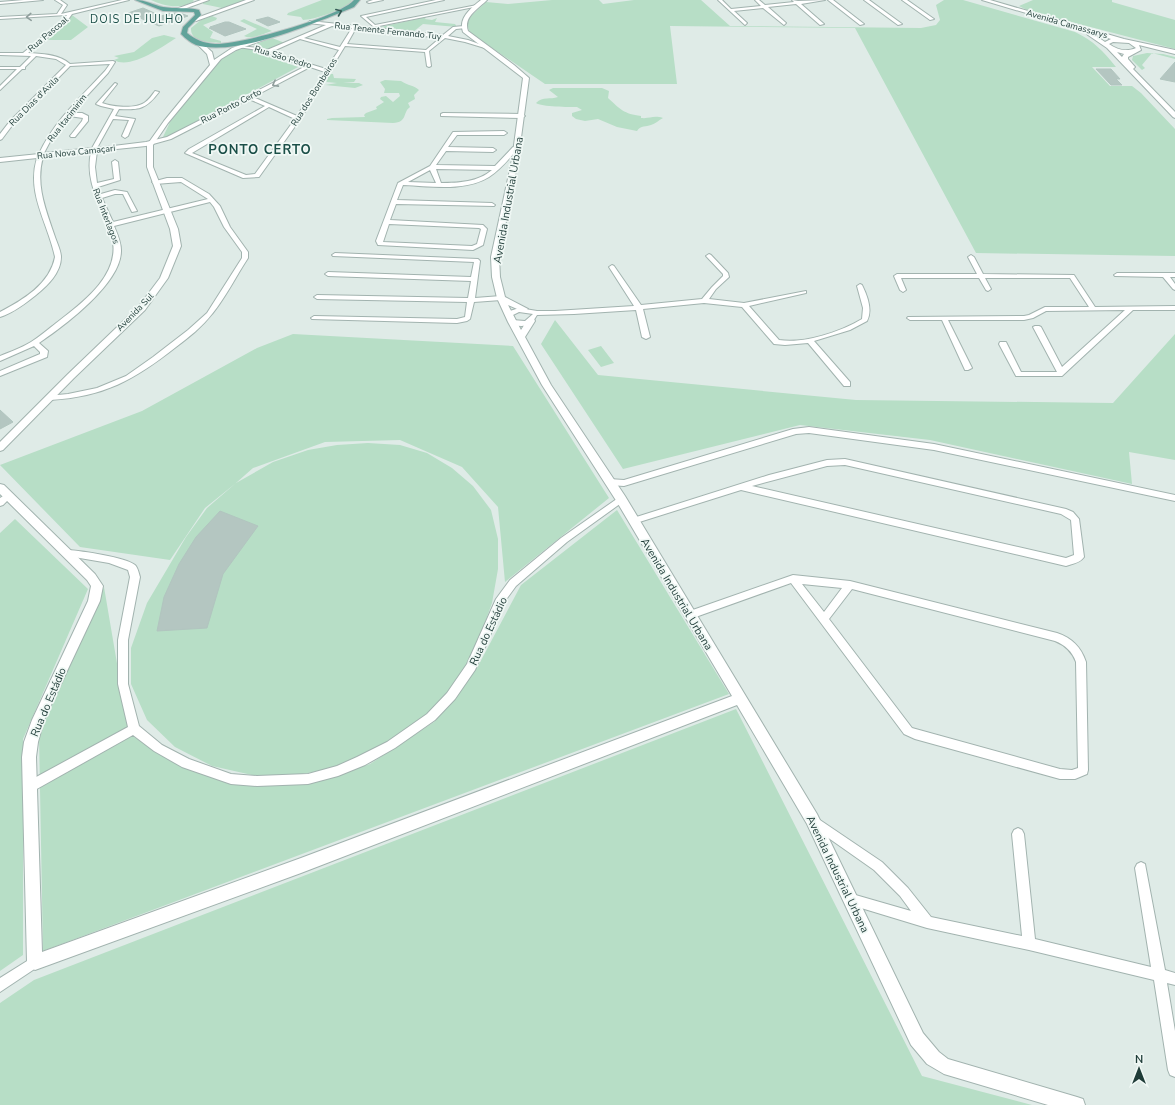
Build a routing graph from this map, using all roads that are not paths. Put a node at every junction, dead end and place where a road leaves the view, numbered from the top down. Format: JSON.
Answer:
{"nodes":[{"id":1,"x":41,"y":0,"type":"edge"},
{"id":2,"x":57,"y":0,"type":"edge"},
{"id":3,"x":127,"y":0,"type":"edge"},
{"id":4,"x":138,"y":0,"type":"edge"},
{"id":5,"x":251,"y":0,"type":"edge"},
{"id":6,"x":357,"y":0,"type":"edge"},
{"id":7,"x":381,"y":0,"type":"edge"},
{"id":8,"x":442,"y":0,"type":"edge"},
{"id":9,"x":484,"y":0,"type":"edge"},
{"id":10,"x":720,"y":0,"type":"edge"},
{"id":11,"x":757,"y":0,"type":"edge"},
{"id":12,"x":823,"y":0,"type":"edge"},
{"id":13,"x":830,"y":0,"type":"edge"},
{"id":14,"x":866,"y":0,"type":"edge"},
{"id":15,"x":904,"y":0,"type":"edge"},
{"id":16,"x":977,"y":0,"type":"edge"},
{"id":17,"x":985,"y":0,"type":"edge"},
{"id":18,"x":795,"y":1,"type":"edge"},
{"id":19,"x":369,"y":2,"type":"dead end"},
{"id":20,"x":0,"y":3,"type":"edge"},
{"id":21,"x":206,"y":4,"type":"edge"},
{"id":22,"x":477,"y":6,"type":"junction"},
{"id":23,"x":764,"y":6,"type":"junction"},
{"id":24,"x":226,"y":8,"type":"junction"},
{"id":25,"x":179,"y":9,"type":"junction"},
{"id":26,"x":730,"y":10,"type":"junction"},
{"id":27,"x":218,"y":11,"type":"junction"},
{"id":28,"x":71,"y":13,"type":"junction"},
{"id":29,"x":438,"y":13,"type":"junction"},
{"id":30,"x":58,"y":15,"type":"junction"},
{"id":31,"x":0,"y":18,"type":"edge"},
{"id":32,"x":194,"y":20,"type":"junction"},
{"id":33,"x":932,"y":20,"type":"dead end"},
{"id":34,"x":310,"y":22,"type":"junction"},
{"id":35,"x":331,"y":24,"type":"junction"},
{"id":36,"x":745,"y":24,"type":"dead end"},
{"id":37,"x":784,"y":24,"type":"dead end"},
{"id":38,"x":822,"y":24,"type":"dead end"},
{"id":39,"x":862,"y":24,"type":"dead end"},
{"id":40,"x":900,"y":24,"type":"dead end"},
{"id":41,"x":374,"y":26,"type":"junction"},
{"id":42,"x":355,"y":27,"type":"junction"},
{"id":43,"x":464,"y":27,"type":"junction"},
{"id":44,"x":364,"y":28,"type":"junction"},
{"id":45,"x":445,"y":37,"type":"junction"},
{"id":46,"x":300,"y":38,"type":"junction"},
{"id":47,"x":474,"y":38,"type":"junction"},
{"id":48,"x":263,"y":39,"type":"junction"},
{"id":49,"x":466,"y":41,"type":"junction"},
{"id":50,"x":1128,"y":41,"type":"junction"},
{"id":51,"x":200,"y":44,"type":"junction"},
{"id":52,"x":240,"y":47,"type":"junction"},
{"id":53,"x":343,"y":47,"type":"junction"},
{"id":54,"x":1109,"y":47,"type":"junction"},
{"id":55,"x":488,"y":48,"type":"junction"},
{"id":56,"x":1138,"y":50,"type":"junction"},
{"id":57,"x":230,"y":51,"type":"junction"},
{"id":58,"x":427,"y":51,"type":"junction"},
{"id":59,"x":268,"y":52,"type":"junction"},
{"id":60,"x":1130,"y":52,"type":"junction"},
{"id":61,"x":210,"y":53,"type":"junction"},
{"id":62,"x":0,"y":54,"type":"edge"},
{"id":63,"x":24,"y":54,"type":"junction"},
{"id":64,"x":1175,"y":54,"type":"edge"},
{"id":65,"x":34,"y":55,"type":"junction"},
{"id":66,"x":212,"y":64,"type":"junction"},
{"id":67,"x":69,"y":65,"type":"junction"},
{"id":68,"x":309,"y":66,"type":"junction"},
{"id":69,"x":429,"y":66,"type":"dead end"},
{"id":70,"x":0,"y":68,"type":"edge"},
{"id":71,"x":22,"y":68,"type":"junction"},
{"id":72,"x":327,"y":71,"type":"junction"},
{"id":73,"x":115,"y":84,"type":"dead end"},
{"id":74,"x":0,"y":89,"type":"edge"},
{"id":75,"x":157,"y":92,"type":"dead end"},
{"id":76,"x":249,"y":97,"type":"junction"},
{"id":77,"x":268,"y":106,"type":"junction"},
{"id":78,"x":117,"y":107,"type":"junction"},
{"id":79,"x":1175,"y":109,"type":"edge"},
{"id":80,"x":68,"y":114,"type":"junction"},
{"id":81,"x":443,"y":115,"type":"dead end"},
{"id":82,"x":522,"y":116,"type":"junction"},
{"id":83,"x":1175,"y":116,"type":"edge"},
{"id":84,"x":113,"y":117,"type":"junction"},
{"id":85,"x":298,"y":118,"type":"junction"},
{"id":86,"x":504,"y":133,"type":"dead end"},
{"id":87,"x":72,"y":136,"type":"dead end"},
{"id":88,"x":125,"y":136,"type":"dead end"},
{"id":89,"x":0,"y":138,"type":"edge"},
{"id":90,"x":152,"y":143,"type":"junction"},
{"id":91,"x":515,"y":148,"type":"junction"},
{"id":92,"x":444,"y":149,"type":"junction"},
{"id":93,"x":93,"y":150,"type":"junction"},
{"id":94,"x":493,"y":150,"type":"dead end"},
{"id":95,"x":40,"y":156,"type":"junction"},
{"id":96,"x":515,"y":157,"type":"junction"},
{"id":97,"x":505,"y":158,"type":"junction"},
{"id":98,"x":0,"y":160,"type":"edge"},
{"id":99,"x":115,"y":162,"type":"dead end"},
{"id":100,"x":432,"y":167,"type":"junction"},
{"id":101,"x":497,"y":168,"type":"junction"},
{"id":102,"x":155,"y":182,"type":"junction"},
{"id":103,"x":401,"y":183,"type":"junction"},
{"id":104,"x":439,"y":184,"type":"junction"},
{"id":105,"x":94,"y":186,"type":"junction"},
{"id":106,"x":98,"y":197,"type":"junction"},
{"id":107,"x":212,"y":200,"type":"junction"},
{"id":108,"x":394,"y":202,"type":"junction"},
{"id":109,"x":492,"y":205,"type":"dead end"},
{"id":110,"x":134,"y":211,"type":"dead end"},
{"id":111,"x":168,"y":212,"type":"junction"},
{"id":112,"x":387,"y":222,"type":"junction"},
{"id":113,"x":110,"y":225,"type":"junction"},
{"id":114,"x":335,"y":255,"type":"dead end"},
{"id":115,"x":709,"y":256,"type":"dead end"},
{"id":116,"x":971,"y":258,"type":"dead end"},
{"id":117,"x":612,"y":266,"type":"dead end"},
{"id":118,"x":328,"y":274,"type":"dead end"},
{"id":119,"x":1117,"y":275,"type":"dead end"},
{"id":120,"x":1165,"y":275,"type":"junction"},
{"id":121,"x":1175,"y":275,"type":"edge"},
{"id":122,"x":981,"y":276,"type":"junction"},
{"id":123,"x":475,"y":279,"type":"junction"},
{"id":124,"x":860,"y":286,"type":"dead end"},
{"id":125,"x":1175,"y":288,"type":"edge"},
{"id":126,"x":988,"y":289,"type":"dead end"},
{"id":127,"x":903,"y":290,"type":"dead end"},
{"id":128,"x":804,"y":292,"type":"dead end"},
{"id":129,"x":501,"y":295,"type":"junction"},
{"id":130,"x":317,"y":297,"type":"dead end"},
{"id":131,"x":471,"y":297,"type":"junction"},
{"id":132,"x":704,"y":301,"type":"junction"},
{"id":133,"x":744,"y":305,"type":"junction"},
{"id":134,"x":639,"y":308,"type":"junction"},
{"id":135,"x":1093,"y":308,"type":"junction"},
{"id":136,"x":1132,"y":308,"type":"junction"},
{"id":137,"x":1175,"y":308,"type":"edge"},
{"id":138,"x":524,"y":309,"type":"junction"},
{"id":139,"x":535,"y":313,"type":"junction"},
{"id":140,"x":0,"y":316,"type":"edge"},
{"id":141,"x":314,"y":318,"type":"dead end"},
{"id":142,"x":510,"y":318,"type":"junction"},
{"id":143,"x":910,"y":318,"type":"dead end"},
{"id":144,"x":944,"y":318,"type":"junction"},
{"id":145,"x":531,"y":321,"type":"junction"},
{"id":146,"x":1037,"y":327,"type":"dead end"},
{"id":147,"x":520,"y":337,"type":"junction"},
{"id":148,"x":646,"y":337,"type":"dead end"},
{"id":149,"x":809,"y":340,"type":"junction"},
{"id":150,"x":34,"y":343,"type":"junction"},
{"id":151,"x":1003,"y":344,"type":"dead end"},
{"id":152,"x":0,"y":359,"type":"edge"},
{"id":153,"x":968,"y":368,"type":"dead end"},
{"id":154,"x":1061,"y":372,"type":"junction"},
{"id":155,"x":0,"y":374,"type":"edge"},
{"id":156,"x":847,"y":384,"type":"dead end"},
{"id":157,"x":50,"y":398,"type":"junction"},
{"id":158,"x":0,"y":448,"type":"edge"},
{"id":159,"x":769,"y":478,"type":"junction"},
{"id":160,"x":609,"y":482,"type":"junction"},
{"id":161,"x":624,"y":483,"type":"junction"},
{"id":162,"x":741,"y":487,"type":"junction"},
{"id":163,"x":772,"y":494,"type":"junction"},
{"id":164,"x":3,"y":496,"type":"edge"},
{"id":165,"x":619,"y":496,"type":"junction"},
{"id":166,"x":1175,"y":498,"type":"edge"},
{"id":167,"x":633,"y":521,"type":"junction"},
{"id":168,"x":68,"y":553,"type":"junction"},
{"id":169,"x":793,"y":579,"type":"junction"},
{"id":170,"x":850,"y":586,"type":"junction"},
{"id":171,"x":690,"y":615,"type":"junction"},
{"id":172,"x":824,"y":620,"type":"junction"},
{"id":173,"x":740,"y":698,"type":"junction"},
{"id":174,"x":134,"y":729,"type":"junction"},
{"id":175,"x":31,"y":786,"type":"junction"},
{"id":176,"x":812,"y":819,"type":"junction"},
{"id":177,"x":1018,"y":834,"type":"dead end"},
{"id":178,"x":1141,"y":868,"type":"dead end"},
{"id":179,"x":852,"y":900,"type":"junction"},
{"id":180,"x":926,"y":922,"type":"junction"},
{"id":181,"x":1029,"y":944,"type":"junction"},
{"id":182,"x":35,"y":962,"type":"junction"},
{"id":183,"x":1158,"y":975,"type":"junction"},
{"id":184,"x":1175,"y":979,"type":"edge"},
{"id":185,"x":0,"y":986,"type":"edge"},
{"id":186,"x":1175,"y":1070,"type":"edge"},
{"id":187,"x":1077,"y":1105,"type":"edge"}],
"edges":[{"from":1,"to":20,"type":"street"},
{"from":2,"to":30,"type":"street"},
{"from":3,"to":28,"type":"street"},
{"from":4,"to":25,"type":"main road"},
{"from":5,"to":24,"type":"street"},
{"from":34,"to":6,"type":"main road","one_way":true},
{"from":7,"to":19,"type":"street"},
{"from":8,"to":41,"type":"street"},
{"from":9,"to":22,"type":"street"},
{"from":10,"to":26,"type":"street"},
{"from":11,"to":23,"type":"street"},
{"from":12,"to":18,"type":"street"},
{"from":13,"to":39,"type":"street"},
{"from":14,"to":40,"type":"street"},
{"from":15,"to":33,"type":"street"},
{"from":16,"to":54,"type":"street","name":"Avenida Camassarys"},
{"from":17,"to":50,"type":"street","name":"Avenida Camassarys"},
{"from":18,"to":23,"type":"street"},
{"from":18,"to":38,"type":"street"},
{"from":21,"to":24,"type":"street"},
{"from":21,"to":25,"type":"street"},
{"from":21,"to":27,"type":"street"},
{"from":22,"to":29,"type":"street"},
{"from":22,"to":43,"type":"street"},
{"from":23,"to":26,"type":"street"},
{"from":23,"to":37,"type":"street"},
{"from":24,"to":27,"type":"street"},
{"from":25,"to":32,"type":"main road"},
{"from":26,"to":36,"type":"street"},
{"from":27,"to":32,"type":"street"},
{"from":28,"to":30,"type":"street"},
{"from":28,"to":63,"type":"street","name":"Rua Pascoal"},
{"from":29,"to":41,"type":"street"},
{"from":29,"to":44,"type":"street"},
{"from":30,"to":31,"type":"street","one_way":true},
{"from":32,"to":51,"type":"main road"},
{"from":34,"to":35,"type":"street","name":"Rua Tenente Fernando Tuy"},
{"from":34,"to":48,"type":"main road"},
{"from":35,"to":42,"type":"street","name":"Rua Tenente Fernando Tuy"},
{"from":35,"to":46,"type":"street"},
{"from":41,"to":44,"type":"street"},
{"from":42,"to":44,"type":"street","name":"Rua Tenente Fernando Tuy"},
{"from":42,"to":53,"type":"street","name":"Rua dos Bombeiros"},
{"from":43,"to":45,"type":"street"},
{"from":43,"to":47,"type":"street","name":"Avenida Industrial Urbana"},
{"from":44,"to":45,"type":"street","name":"Rua Tenente Fernando Tuy"},
{"from":45,"to":49,"type":"street","name":"Rua Tenente Fernando Tuy"},
{"from":45,"to":58,"type":"street"},
{"from":46,"to":53,"type":"street"},
{"from":46,"to":59,"type":"street"},
{"from":47,"to":49,"type":"street"},
{"from":47,"to":55,"type":"street","name":"Avenida Industrial Urbana"},
{"from":48,"to":51,"type":"main road"},
{"from":48,"to":52,"type":"street","name":"Avenida Sul"},
{"from":49,"to":55,"type":"street","name":"Rua Tenente Fernando Tuy"},
{"from":50,"to":54,"type":"street"},
{"from":50,"to":56,"type":"street"},
{"from":50,"to":64,"type":"street","name":"Avenida Camassarys"},
{"from":51,"to":61,"type":"street"},
{"from":52,"to":57,"type":"street","name":"Avenida Sul"},
{"from":52,"to":59,"type":"street","name":"Rua São Pedro"},
{"from":53,"to":58,"type":"street"},
{"from":53,"to":72,"type":"street","name":"Rua dos Bombeiros"},
{"from":54,"to":60,"type":"street"},
{"from":54,"to":83,"type":"street"},
{"from":55,"to":82,"type":"street","name":"Avenida Industrial Urbana"},
{"from":56,"to":60,"type":"street"},
{"from":56,"to":64,"type":"street"},
{"from":57,"to":61,"type":"street"},
{"from":57,"to":66,"type":"street","name":"Avenida Sul"},
{"from":58,"to":69,"type":"street"},
{"from":59,"to":68,"type":"street","name":"Rua São Pedro"},
{"from":60,"to":79,"type":"street"},
{"from":61,"to":66,"type":"street"},
{"from":62,"to":63,"type":"street"},
{"from":63,"to":65,"type":"street"},
{"from":65,"to":67,"type":"street"},
{"from":65,"to":71,"type":"street"},
{"from":66,"to":90,"type":"street","name":"Avenida Sul"},
{"from":67,"to":80,"type":"street","name":"Rua Itacimirim"},
{"from":67,"to":89,"type":"street","name":"Rua Dias d'Avila"},
{"from":68,"to":72,"type":"street","name":"Rua São Pedro"},
{"from":68,"to":76,"type":"street","name":"Rua Ponto Certo","one_way":true},
{"from":70,"to":71,"type":"street"},
{"from":71,"to":74,"type":"street"},
{"from":72,"to":85,"type":"street","name":"Rua dos Bombeiros"},
{"from":73,"to":78,"type":"street"},
{"from":75,"to":78,"type":"street"},
{"from":76,"to":77,"type":"street"},
{"from":76,"to":90,"type":"street","name":"Rua Ponto Certo"},
{"from":77,"to":85,"type":"street"},
{"from":77,"to":85,"type":"street","name":"Rua dos Bombeiros"},
{"from":78,"to":84,"type":"street"},
{"from":80,"to":87,"type":"street"},
{"from":80,"to":95,"type":"street","name":"Rua Itacimirim"},
{"from":81,"to":82,"type":"street"},
{"from":82,"to":91,"type":"street","name":"Avenida Industrial Urbana"},
{"from":84,"to":88,"type":"street"},
{"from":84,"to":93,"type":"street"},
{"from":86,"to":92,"type":"street"},
{"from":90,"to":93,"type":"street","name":"Rua Nova Camaçari"},
{"from":90,"to":102,"type":"street","name":"Avenida Sul"},
{"from":91,"to":96,"type":"street","name":"Avenida Industrial Urbana"},
{"from":91,"to":97,"type":"street"},
{"from":92,"to":94,"type":"street"},
{"from":92,"to":100,"type":"street"},
{"from":93,"to":95,"type":"street","name":"Rua Nova Camaçari"},
{"from":93,"to":105,"type":"street","name":"Rua Interlagos"},
{"from":95,"to":98,"type":"street","name":"Rua Nova Camaçari"},
{"from":95,"to":140,"type":"street","name":"Rua Itacimirim"},
{"from":96,"to":97,"type":"street"},
{"from":96,"to":129,"type":"street","name":"Avenida Industrial Urbana"},
{"from":97,"to":101,"type":"street"},
{"from":99,"to":105,"type":"street"},
{"from":100,"to":101,"type":"street"},
{"from":100,"to":103,"type":"street"},
{"from":100,"to":104,"type":"street"},
{"from":101,"to":104,"type":"street"},
{"from":102,"to":107,"type":"street"},
{"from":102,"to":111,"type":"street","name":"Avenida Sul"},
{"from":103,"to":104,"type":"street"},
{"from":103,"to":108,"type":"street"},
{"from":105,"to":106,"type":"street","name":"Rua Interlagos"},
{"from":106,"to":110,"type":"street"},
{"from":106,"to":113,"type":"street","name":"Rua Interlagos"},
{"from":107,"to":111,"type":"street"},
{"from":107,"to":157,"type":"street"},
{"from":108,"to":109,"type":"street"},
{"from":108,"to":112,"type":"street"},
{"from":111,"to":113,"type":"street"},
{"from":111,"to":157,"type":"street","name":"Avenida Sul"},
{"from":112,"to":112,"type":"street"},
{"from":113,"to":150,"type":"street","name":"Rua Interlagos"},
{"from":114,"to":123,"type":"street"},
{"from":115,"to":132,"type":"street"},
{"from":116,"to":122,"type":"street"},
{"from":117,"to":134,"type":"street"},
{"from":118,"to":123,"type":"street"},
{"from":119,"to":120,"type":"street"},
{"from":120,"to":121,"type":"street"},
{"from":120,"to":125,"type":"street"},
{"from":122,"to":126,"type":"street"},
{"from":122,"to":127,"type":"street"},
{"from":122,"to":135,"type":"street"},
{"from":123,"to":131,"type":"street"},
{"from":124,"to":149,"type":"street"},
{"from":128,"to":133,"type":"street"},
{"from":129,"to":131,"type":"street"},
{"from":129,"to":138,"type":"street"},
{"from":129,"to":142,"type":"street","name":"Avenida Industrial Urbana"},
{"from":130,"to":131,"type":"street"},
{"from":131,"to":141,"type":"street"},
{"from":132,"to":133,"type":"street"},
{"from":132,"to":134,"type":"street"},
{"from":133,"to":149,"type":"street"},
{"from":134,"to":139,"type":"street"},
{"from":134,"to":148,"type":"street"},
{"from":135,"to":136,"type":"street"},
{"from":135,"to":144,"type":"street"},
{"from":136,"to":137,"type":"street"},
{"from":136,"to":154,"type":"street"},
{"from":138,"to":139,"type":"street"},
{"from":138,"to":142,"type":"street"},
{"from":139,"to":145,"type":"street"},
{"from":142,"to":145,"type":"street"},
{"from":142,"to":147,"type":"street","name":"Avenida Industrial Urbana"},
{"from":143,"to":144,"type":"street"},
{"from":144,"to":153,"type":"street"},
{"from":145,"to":147,"type":"street"},
{"from":146,"to":154,"type":"street"},
{"from":147,"to":160,"type":"street","name":"Avenida Industrial Urbana"},
{"from":149,"to":156,"type":"street"},
{"from":150,"to":152,"type":"street","name":"Rua Interlagos"},
{"from":150,"to":155,"type":"street"},
{"from":151,"to":154,"type":"street"},
{"from":157,"to":158,"type":"street","name":"Avenida Sul"},
{"from":159,"to":162,"type":"street"},
{"from":159,"to":163,"type":"street"},
{"from":159,"to":163,"type":"street"},
{"from":160,"to":161,"type":"street"},
{"from":160,"to":165,"type":"street","name":"Avenida Industrial Urbana"},
{"from":161,"to":165,"type":"street","name":"Rua do Estádio"},
{"from":161,"to":166,"type":"street"},
{"from":162,"to":163,"type":"street"},
{"from":162,"to":167,"type":"street"},
{"from":164,"to":168,"type":"street","name":"Rua do Estádio"},
{"from":165,"to":167,"type":"street","name":"Avenida Industrial Urbana"},
{"from":165,"to":174,"type":"street","name":"Rua do Estádio"},
{"from":167,"to":171,"type":"street","name":"Avenida Industrial Urbana"},
{"from":168,"to":174,"type":"street"},
{"from":168,"to":175,"type":"street","name":"Rua do Estádio"},
{"from":169,"to":170,"type":"street"},
{"from":169,"to":171,"type":"street"},
{"from":169,"to":172,"type":"street"},
{"from":170,"to":172,"type":"street"},
{"from":170,"to":172,"type":"street"},
{"from":171,"to":173,"type":"street","name":"Avenida Industrial Urbana"},
{"from":173,"to":176,"type":"street","name":"Avenida Industrial Urbana"},
{"from":173,"to":182,"type":"street"},
{"from":174,"to":175,"type":"street"},
{"from":175,"to":182,"type":"street","name":"Rua do Estádio"},
{"from":176,"to":179,"type":"street","name":"Avenida Industrial Urbana"},
{"from":176,"to":180,"type":"street"},
{"from":177,"to":181,"type":"street"},
{"from":178,"to":183,"type":"street"},
{"from":179,"to":180,"type":"street"},
{"from":179,"to":187,"type":"street","name":"Avenida Industrial Urbana"},
{"from":180,"to":181,"type":"street"},
{"from":181,"to":183,"type":"street"},
{"from":182,"to":185,"type":"street"},
{"from":183,"to":184,"type":"street"},
{"from":183,"to":186,"type":"street"}]}
